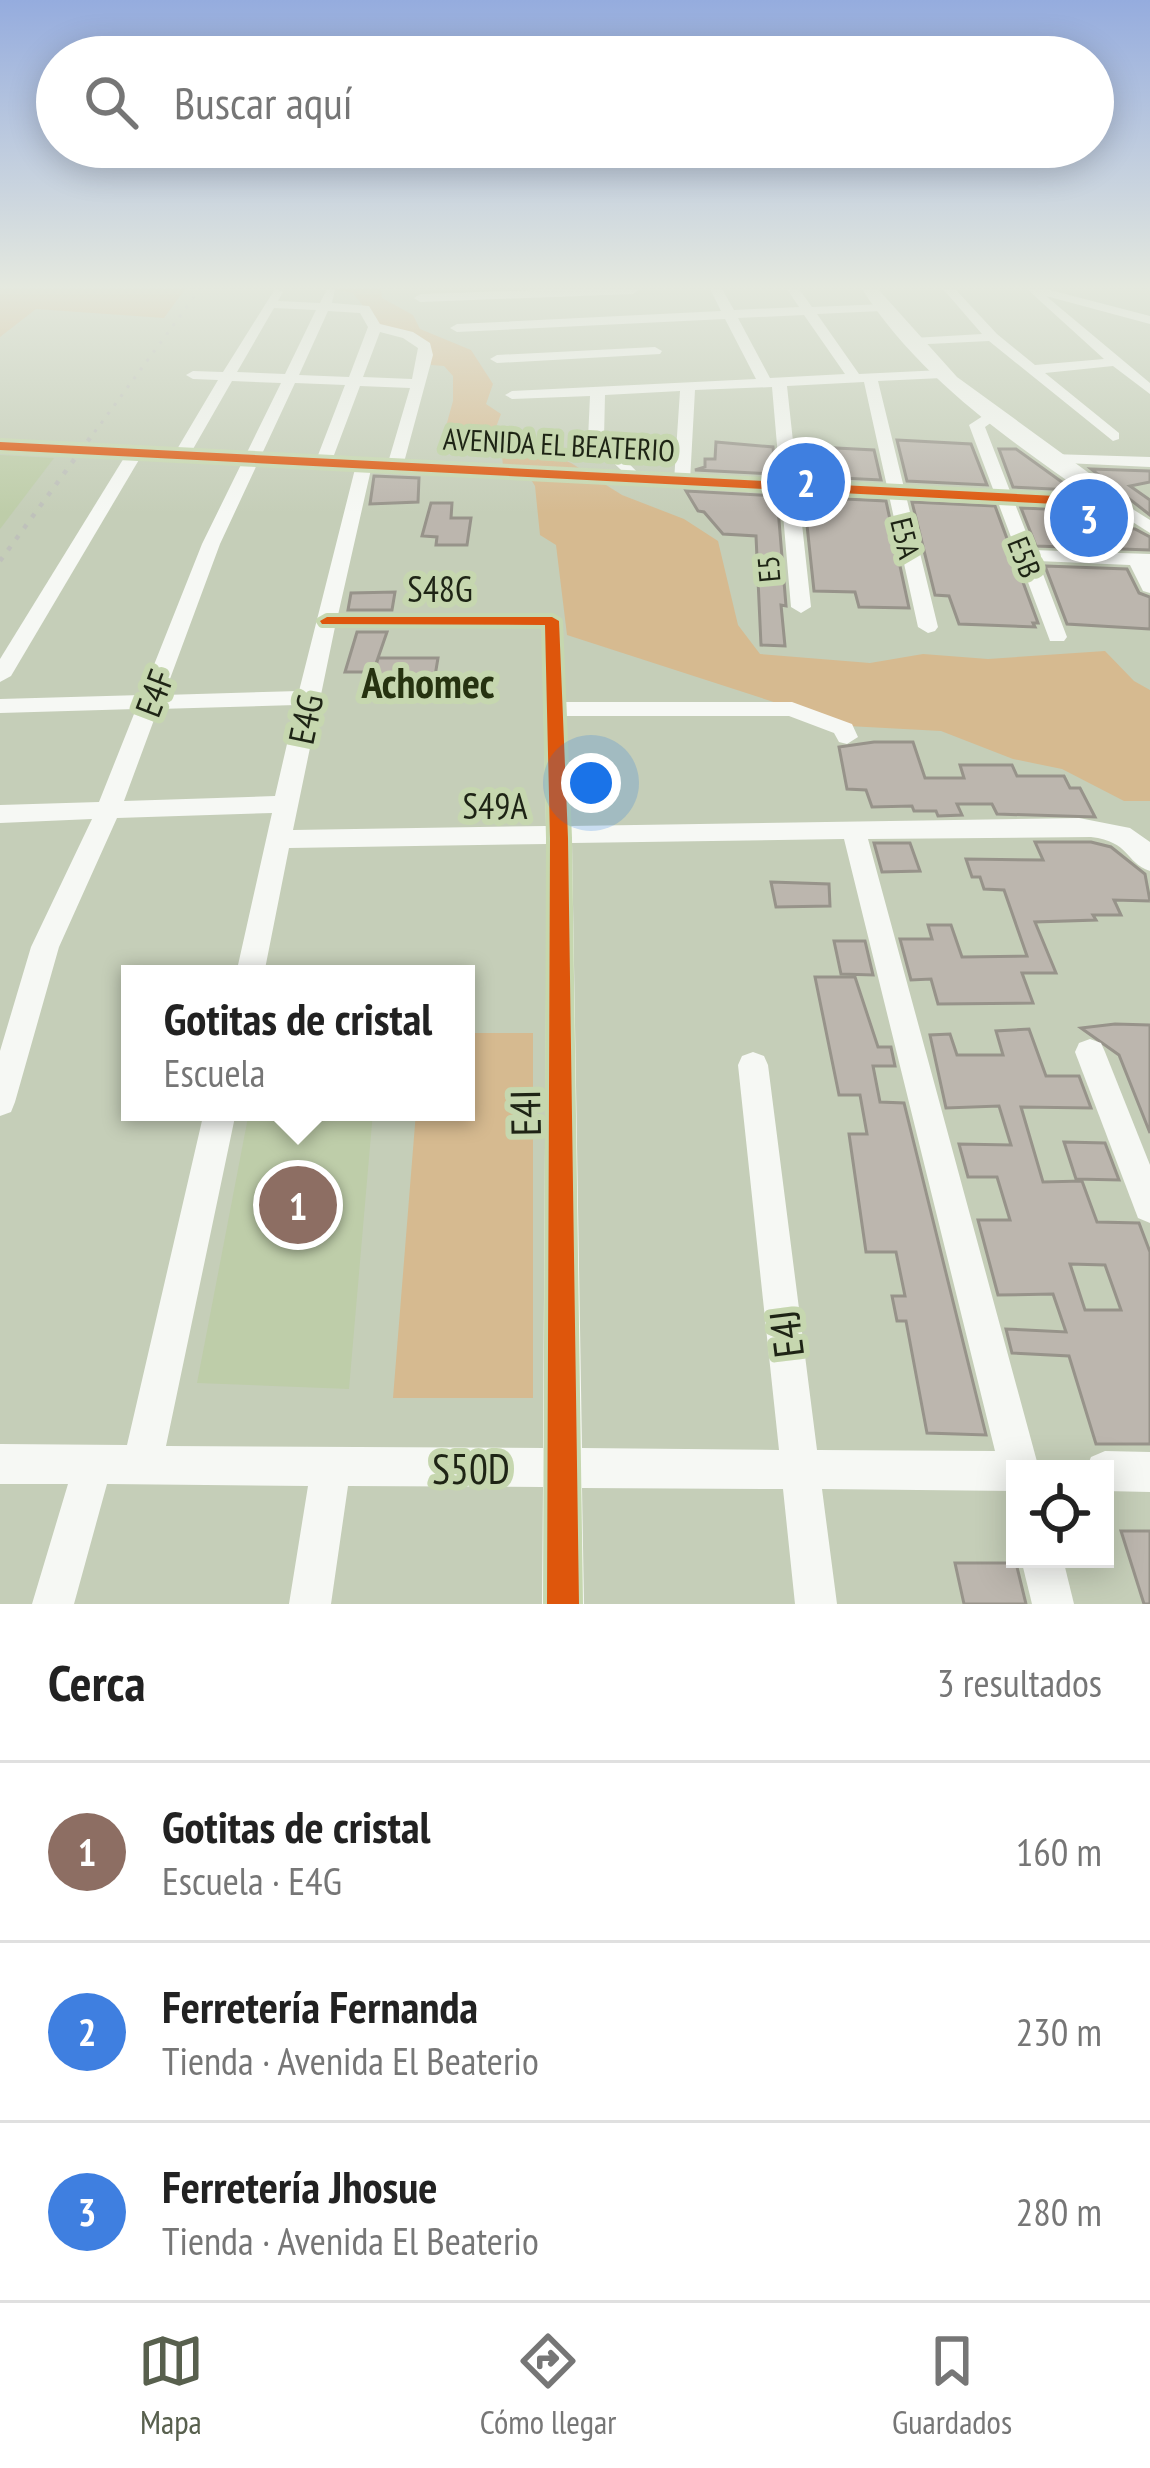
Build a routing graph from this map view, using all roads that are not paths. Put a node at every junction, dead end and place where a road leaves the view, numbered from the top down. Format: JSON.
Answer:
{"nodes":[{"id":1,"x":235,"y":364,"type":"edge"},
{"id":2,"x":296,"y":364,"type":"edge"},
{"id":3,"x":361,"y":364,"type":"edge"},
{"id":4,"x":421,"y":364,"type":"edge"},
{"id":5,"x":666,"y":364,"type":"edge"},
{"id":6,"x":760,"y":364,"type":"edge"},
{"id":7,"x":851,"y":364,"type":"edge"},
{"id":8,"x":933,"y":364,"type":"edge"},
{"id":9,"x":1025,"y":364,"type":"edge"},
{"id":10,"x":1115,"y":364,"type":"edge"},
{"id":11,"x":1117,"y":366,"type":"junction"},
{"id":12,"x":1150,"y":367,"type":"edge"},
{"id":13,"x":1032,"y":370,"type":"junction"},
{"id":14,"x":942,"y":374,"type":"junction"},
{"id":15,"x":193,"y":375,"type":"dead end"},
{"id":16,"x":228,"y":376,"type":"junction"},
{"id":17,"x":862,"y":378,"type":"junction"},
{"id":18,"x":289,"y":379,"type":"junction"},
{"id":19,"x":354,"y":381,"type":"junction"},
{"id":20,"x":772,"y":382,"type":"junction"},
{"id":21,"x":418,"y":384,"type":"junction"},
{"id":22,"x":681,"y":386,"type":"junction"},
{"id":23,"x":1150,"y":390,"type":"edge"},
{"id":24,"x":598,"y":391,"type":"junction"},
{"id":25,"x":512,"y":394,"type":"dead end"},
{"id":26,"x":991,"y":417,"type":"junction"},
{"id":27,"x":1113,"y":436,"type":"dead end"},
{"id":28,"x":0,"y":446,"type":"edge"},
{"id":29,"x":135,"y":453,"type":"junction"},
{"id":30,"x":181,"y":456,"type":"junction"},
{"id":31,"x":249,"y":459,"type":"junction"},
{"id":32,"x":1051,"y":459,"type":"junction"},
{"id":33,"x":1150,"y":462,"type":"edge"},
{"id":34,"x":323,"y":463,"type":"junction"},
{"id":35,"x":364,"y":465,"type":"junction"},
{"id":36,"x":395,"y":466,"type":"junction"},
{"id":37,"x":634,"y":478,"type":"junction"},
{"id":38,"x":682,"y":481,"type":"junction"},
{"id":39,"x":789,"y":486,"type":"junction"},
{"id":40,"x":894,"y":492,"type":"junction"},
{"id":41,"x":1002,"y":497,"type":"junction"},
{"id":42,"x":1115,"y":503,"type":"junction"},
{"id":43,"x":1150,"y":528,"type":"edge"},
{"id":44,"x":1025,"y":555,"type":"junction"},
{"id":45,"x":1144,"y":560,"type":"edge"},
{"id":46,"x":1150,"y":587,"type":"edge"},
{"id":47,"x":802,"y":607,"type":"dead end"},
{"id":48,"x":327,"y":620,"type":"junction"},
{"id":49,"x":552,"y":620,"type":"joint"},
{"id":50,"x":928,"y":627,"type":"dead end"},
{"id":51,"x":1057,"y":637,"type":"dead end"},
{"id":52,"x":0,"y":676,"type":"edge"},
{"id":53,"x":308,"y":698,"type":"junction"},
{"id":54,"x":150,"y":703,"type":"junction"},
{"id":55,"x":0,"y":706,"type":"edge"},
{"id":56,"x":555,"y":709,"type":"junction"},
{"id":57,"x":847,"y":736,"type":"dead end"},
{"id":58,"x":288,"y":804,"type":"junction"},
{"id":59,"x":108,"y":811,"type":"junction"},
{"id":60,"x":0,"y":814,"type":"edge"},
{"id":61,"x":854,"y":830,"type":"junction"},
{"id":62,"x":559,"y":838,"type":"junction"},
{"id":63,"x":280,"y":839,"type":"junction"},
{"id":64,"x":1145,"y":852,"type":"edge"},
{"id":65,"x":252,"y":965,"type":"edge"},
{"id":66,"x":1090,"y":1052,"type":"dead end"},
{"id":67,"x":753,"y":1065,"type":"dead end"},
{"id":68,"x":0,"y":1102,"type":"edge"},
{"id":69,"x":218,"y":1121,"type":"edge"},
{"id":70,"x":1150,"y":1207,"type":"edge"},
{"id":71,"x":1014,"y":1460,"type":"edge"},
{"id":72,"x":0,"y":1464,"type":"edge"},
{"id":73,"x":92,"y":1466,"type":"junction"},
{"id":74,"x":142,"y":1466,"type":"junction"},
{"id":75,"x":331,"y":1467,"type":"junction"},
{"id":76,"x":565,"y":1468,"type":"junction"},
{"id":77,"x":802,"y":1470,"type":"junction"},
{"id":78,"x":1006,"y":1470,"type":"edge"},
{"id":79,"x":1114,"y":1472,"type":"edge"},
{"id":80,"x":1150,"y":1472,"type":"edge"},
{"id":81,"x":1044,"y":1568,"type":"edge"},
{"id":82,"x":53,"y":1604,"type":"edge"},
{"id":83,"x":310,"y":1604,"type":"edge"},
{"id":84,"x":563,"y":1604,"type":"edge"},
{"id":85,"x":816,"y":1604,"type":"edge"},
{"id":86,"x":1053,"y":1604,"type":"edge"}],
"edges":[{"from":1,"to":16,"type":"street"},
{"from":2,"to":18,"type":"street","name":"E4F"},
{"from":3,"to":19,"type":"street"},
{"from":4,"to":21,"type":"street"},
{"from":5,"to":22,"type":"street"},
{"from":6,"to":20,"type":"street"},
{"from":7,"to":17,"type":"street"},
{"from":8,"to":14,"type":"street"},
{"from":9,"to":13,"type":"street"},
{"from":10,"to":11,"type":"street"},
{"from":11,"to":12,"type":"street"},
{"from":11,"to":13,"type":"street"},
{"from":11,"to":23,"type":"street"},
{"from":13,"to":27,"type":"street"},
{"from":14,"to":17,"type":"street"},
{"from":14,"to":26,"type":"street"},
{"from":15,"to":16,"type":"street"},
{"from":16,"to":18,"type":"street"},
{"from":16,"to":30,"type":"street"},
{"from":17,"to":20,"type":"street"},
{"from":17,"to":40,"type":"street","name":"E5A"},
{"from":18,"to":19,"type":"street"},
{"from":18,"to":31,"type":"street","name":"E4F"},
{"from":19,"to":21,"type":"street"},
{"from":19,"to":34,"type":"street"},
{"from":20,"to":22,"type":"street"},
{"from":20,"to":39,"type":"street","name":"E5"},
{"from":21,"to":36,"type":"street"},
{"from":22,"to":24,"type":"street"},
{"from":22,"to":38,"type":"street"},
{"from":24,"to":25,"type":"street"},
{"from":24,"to":37,"type":"street"},
{"from":26,"to":32,"type":"street"},
{"from":26,"to":41,"type":"street","name":"E5B"},
{"from":28,"to":29,"type":"street","name":"AVENIDA EL BEATERIO"},
{"from":29,"to":30,"type":"street","name":"AVENIDA EL BEATERIO"},
{"from":29,"to":52,"type":"street"},
{"from":30,"to":31,"type":"street","name":"AVENIDA EL BEATERIO"},
{"from":31,"to":34,"type":"street","name":"AVENIDA EL BEATERIO"},
{"from":31,"to":54,"type":"street","name":"E4F"},
{"from":32,"to":33,"type":"street"},
{"from":32,"to":42,"type":"street"},
{"from":34,"to":35,"type":"street","name":"AVENIDA EL BEATERIO"},
{"from":35,"to":36,"type":"street","name":"AVENIDA EL BEATERIO"},
{"from":35,"to":48,"type":"street","name":"E4G"},
{"from":36,"to":37,"type":"street","name":"AVENIDA EL BEATERIO"},
{"from":37,"to":38,"type":"street","name":"AVENIDA EL BEATERIO"},
{"from":38,"to":39,"type":"street","name":"AVENIDA EL BEATERIO"},
{"from":39,"to":40,"type":"street","name":"AVENIDA EL BEATERIO"},
{"from":39,"to":47,"type":"street","name":"E5"},
{"from":40,"to":41,"type":"street","name":"AVENIDA EL BEATERIO"},
{"from":40,"to":50,"type":"street","name":"E5A"},
{"from":41,"to":42,"type":"street","name":"AVENIDA EL BEATERIO"},
{"from":41,"to":44,"type":"street","name":"E5B"},
{"from":42,"to":43,"type":"street"},
{"from":44,"to":45,"type":"street"},
{"from":44,"to":51,"type":"street","name":"E5B"},
{"from":45,"to":46,"type":"street"},
{"from":48,"to":49,"type":"street","name":"S48G"},
{"from":48,"to":53,"type":"street","name":"E4G"},
{"from":49,"to":56,"type":"street","name":"E4I"},
{"from":53,"to":54,"type":"street"},
{"from":53,"to":58,"type":"street","name":"E4G"},
{"from":54,"to":55,"type":"street"},
{"from":54,"to":59,"type":"street","name":"E4F"},
{"from":56,"to":57,"type":"street"},
{"from":56,"to":62,"type":"street","name":"E4I"},
{"from":58,"to":59,"type":"street"},
{"from":58,"to":63,"type":"street","name":"E4G"},
{"from":59,"to":60,"type":"street"},
{"from":59,"to":68,"type":"street","name":"E4F"},
{"from":61,"to":62,"type":"street","name":"S49A"},
{"from":61,"to":64,"type":"street","name":"S49A"},
{"from":61,"to":71,"type":"street"},
{"from":62,"to":63,"type":"street","name":"S49A"},
{"from":62,"to":76,"type":"street","name":"E4I"},
{"from":63,"to":65,"type":"street","name":"E4G"},
{"from":66,"to":70,"type":"street"},
{"from":67,"to":77,"type":"street","name":"E4J"},
{"from":69,"to":74,"type":"street"},
{"from":72,"to":73,"type":"street","name":"S50D"},
{"from":73,"to":74,"type":"street","name":"S50D"},
{"from":73,"to":82,"type":"street"},
{"from":74,"to":75,"type":"street","name":"S50D"},
{"from":75,"to":76,"type":"street","name":"S50D"},
{"from":75,"to":83,"type":"street"},
{"from":76,"to":77,"type":"street","name":"S50D"},
{"from":76,"to":84,"type":"street","name":"E4I"},
{"from":77,"to":78,"type":"street","name":"S50D"},
{"from":77,"to":85,"type":"street","name":"E4J"},
{"from":79,"to":80,"type":"street"},
{"from":81,"to":86,"type":"street"}]}
